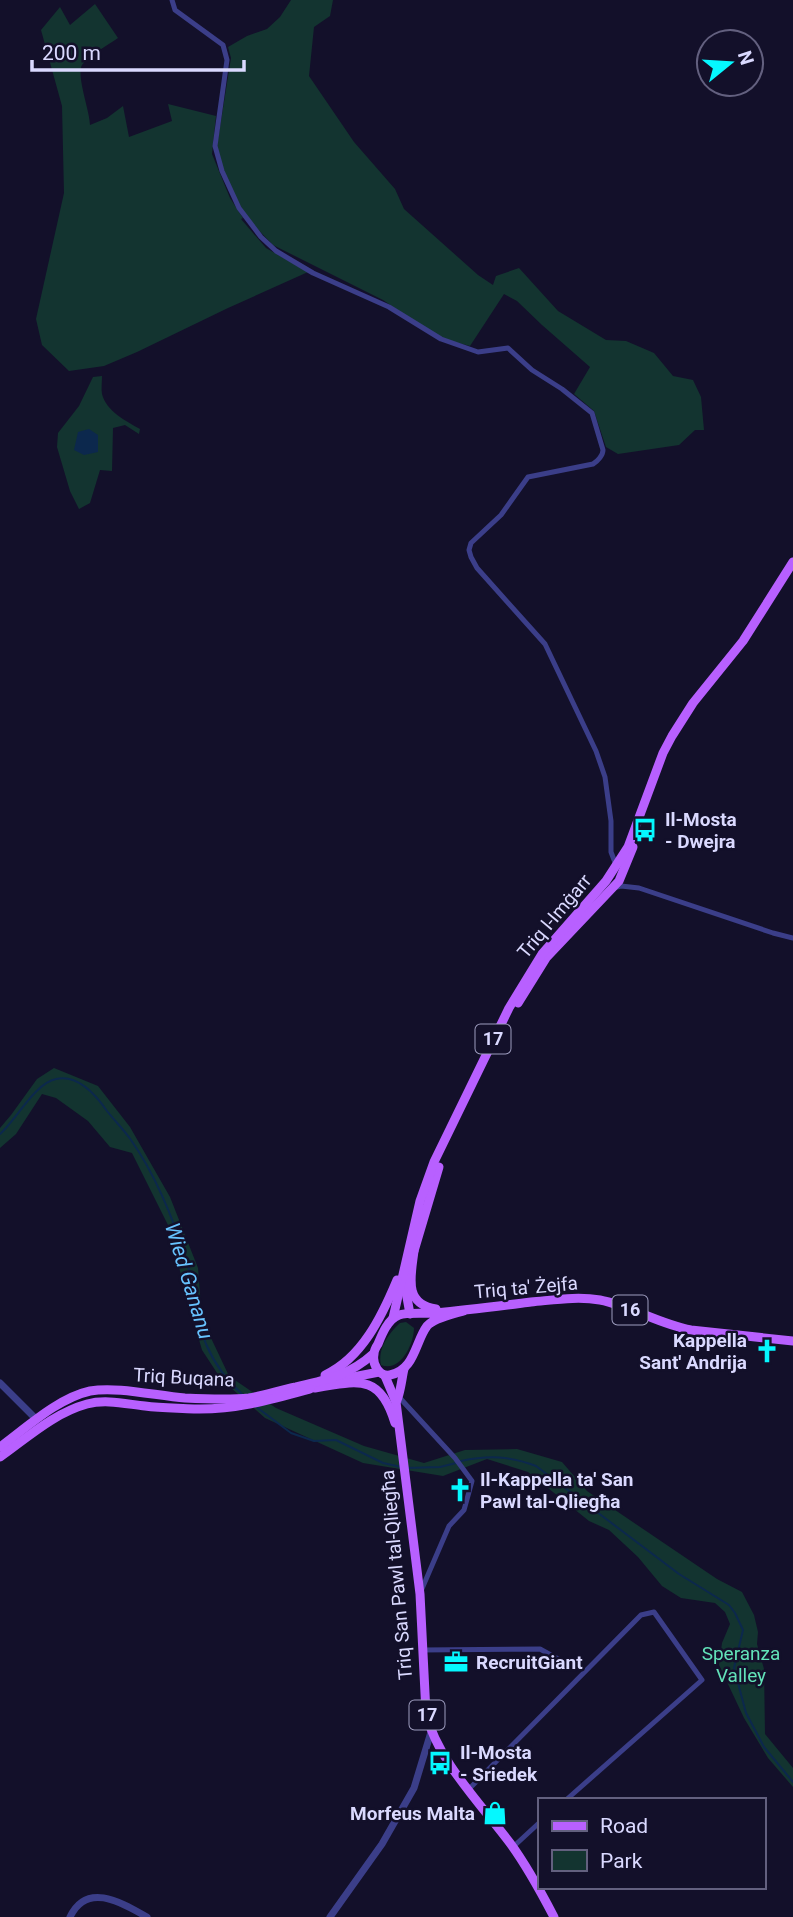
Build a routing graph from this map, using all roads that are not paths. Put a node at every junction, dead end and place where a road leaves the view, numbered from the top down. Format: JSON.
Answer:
{"nodes":[{"id":1,"x":172,"y":0,"type":"edge"},
{"id":2,"x":793,"y":562,"type":"edge"},
{"id":3,"x":793,"y":573,"type":"edge"},
{"id":4,"x":618,"y":869,"type":"junction"},
{"id":5,"x":628,"y":887,"type":"junction"},
{"id":6,"x":613,"y":888,"type":"junction"},
{"id":7,"x":793,"y":938,"type":"edge"},
{"id":8,"x":420,"y":1201,"type":"junction"},
{"id":9,"x":414,"y":1251,"type":"junction"},
{"id":10,"x":466,"y":1310,"type":"junction"},
{"id":11,"x":414,"y":1314,"type":"junction"},
{"id":12,"x":393,"y":1318,"type":"junction"},
{"id":13,"x":425,"y":1331,"type":"junction"},
{"id":14,"x":793,"y":1340,"type":"edge"},
{"id":15,"x":373,"y":1354,"type":"junction"},
{"id":16,"x":404,"y":1369,"type":"junction"},
{"id":17,"x":382,"y":1374,"type":"junction"},
{"id":18,"x":0,"y":1383,"type":"edge"},
{"id":19,"x":297,"y":1387,"type":"junction"},
{"id":20,"x":315,"y":1388,"type":"junction"},
{"id":21,"x":398,"y":1399,"type":"junction"},
{"id":22,"x":36,"y":1419,"type":"junction"},
{"id":23,"x":401,"y":1441,"type":"junction"},
{"id":24,"x":0,"y":1447,"type":"edge"},
{"id":25,"x":0,"y":1457,"type":"edge"},
{"id":26,"x":420,"y":1594,"type":"junction"},
{"id":27,"x":422,"y":1650,"type":"junction"},
{"id":28,"x":569,"y":1665,"type":"dead end"},
{"id":29,"x":431,"y":1732,"type":"junction"},
{"id":30,"x":469,"y":1789,"type":"junction"},
{"id":31,"x":568,"y":1798,"type":"edge"},
{"id":32,"x":538,"y":1824,"type":"edge"},
{"id":33,"x":513,"y":1847,"type":"junction"},
{"id":34,"x":70,"y":1917,"type":"edge"},
{"id":35,"x":147,"y":1917,"type":"edge"},
{"id":36,"x":330,"y":1917,"type":"edge"},
{"id":37,"x":554,"y":1917,"type":"edge"}],
"edges":[{"from":1,"to":4,"type":"street"},
{"from":2,"to":4,"type":"main road","name":"Triq l-Imġarr","number":"17"},
{"from":3,"to":4,"type":"main road","name":"Triq l-Imġarr","number":"17"},
{"from":4,"to":5,"type":"street"},
{"from":4,"to":6,"type":"main road","name":"Triq l-Imġarr","number":"17"},
{"from":4,"to":8,"type":"main road","name":"Triq l-Imġarr","number":"17"},
{"from":5,"to":6,"type":"street"},
{"from":5,"to":7,"type":"street"},
{"from":6,"to":9,"type":"main road","name":"Triq l-Imġarr","number":"17"},
{"from":8,"to":12,"type":"main road","name":"Triq l-Imġarr","number":"17"},
{"from":8,"to":19,"type":"main road"},
{"from":9,"to":10,"type":"main road"},
{"from":9,"to":11,"type":"main road","name":"Triq l-Imġarr","number":"17"},
{"from":10,"to":11,"type":"main road","name":"Triq ta' Żejfa","number":"16"},
{"from":10,"to":13,"type":"main road","name":"Triq ta' Żejfa","number":"16"},
{"from":10,"to":14,"type":"main road","name":"Triq ta' Żejfa","number":"16"},
{"from":11,"to":12,"type":"main road","number":"16"},
{"from":11,"to":13,"type":"main road"},
{"from":12,"to":15,"type":"main road","name":"Triq l-Imġarr"},
{"from":13,"to":16,"type":"main road"},
{"from":15,"to":17,"type":"main road","name":"Triq San Pawl tal-Qliegħa"},
{"from":15,"to":19,"type":"main road","name":"Triq Buqana"},
{"from":16,"to":17,"type":"main road","name":"Triq Buqana"},
{"from":16,"to":21,"type":"main road","name":"Triq San Pawl tal-Qliegħa","number":"17"},
{"from":17,"to":20,"type":"main road","name":"Triq Buqana"},
{"from":17,"to":21,"type":"main road","name":"Triq San Pawl tal-Qliegħa","number":"17"},
{"from":18,"to":22,"type":"street"},
{"from":19,"to":22,"type":"main road","name":"Triq Buqana"},
{"from":20,"to":23,"type":"main road"},
{"from":20,"to":25,"type":"main road","name":"Triq Buqana"},
{"from":21,"to":23,"type":"main road","name":"Triq San Pawl tal-Qliegħa","number":"17"},
{"from":21,"to":26,"type":"street"},
{"from":22,"to":24,"type":"main road","name":"Triq Buqana"},
{"from":23,"to":26,"type":"main road","name":"Triq San Pawl tal-Qliegħa","number":"17"},
{"from":26,"to":27,"type":"main road","name":"Triq San Pawl tal-Qliegħa","number":"17"},
{"from":27,"to":28,"type":"street"},
{"from":27,"to":29,"type":"main road","name":"Triq San Pawl tal-Qliegħa","number":"17"},
{"from":29,"to":30,"type":"main road","name":"Triq San Pawl tal-Qliegħa","number":"17"},
{"from":29,"to":36,"type":"street"},
{"from":30,"to":31,"type":"street"},
{"from":30,"to":33,"type":"main road","name":"Triq San Pawl tal-Qliegħa","number":"17"},
{"from":32,"to":33,"type":"street"},
{"from":33,"to":37,"type":"main road","name":"Triq San Pawl tal-Qliegħa","number":"17"},
{"from":34,"to":35,"type":"street"}]}
